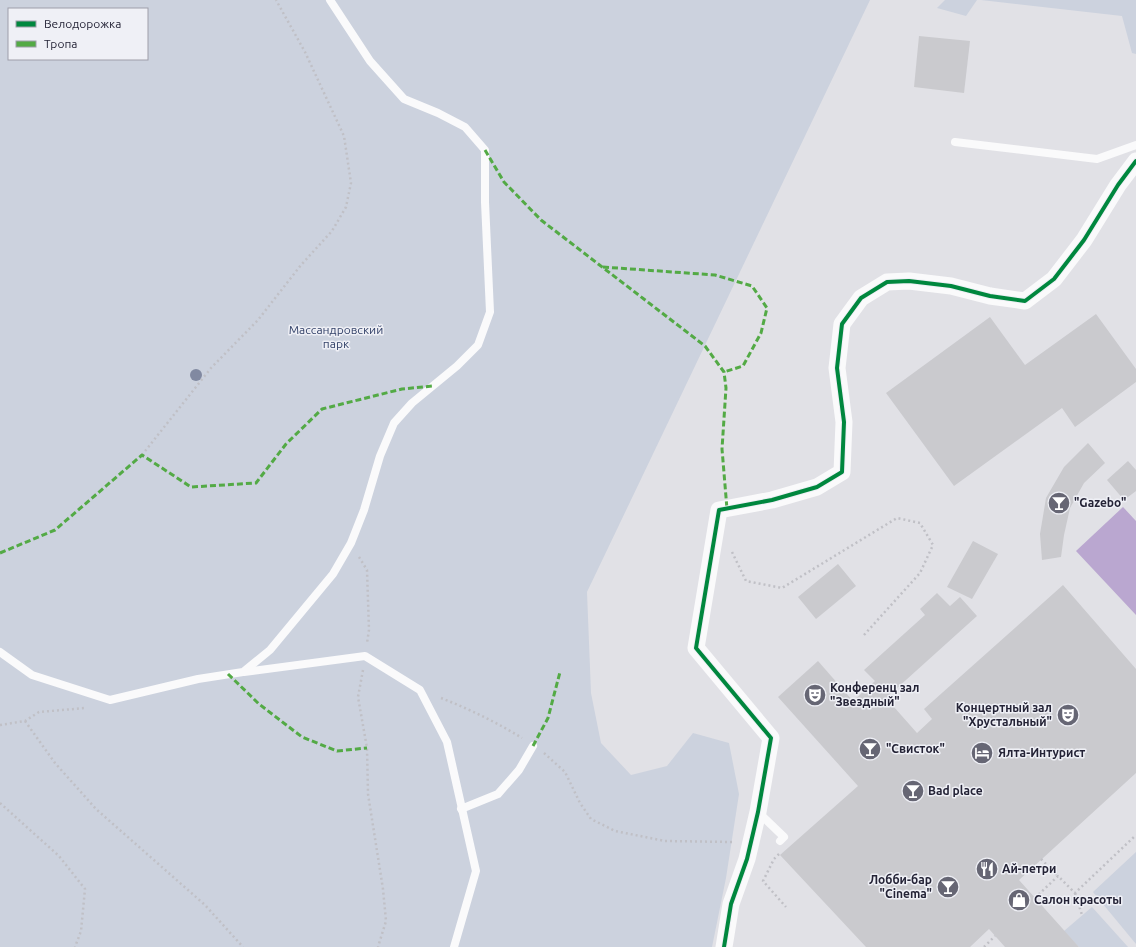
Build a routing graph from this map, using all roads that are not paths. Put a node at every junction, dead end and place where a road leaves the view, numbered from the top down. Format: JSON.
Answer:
{"nodes":[{"id":1,"x":330,"y":0,"type":"edge"},
{"id":2,"x":955,"y":142,"type":"dead end"},
{"id":3,"x":1136,"y":145,"type":"edge"},
{"id":4,"x":1136,"y":161,"type":"edge"},
{"id":5,"x":0,"y":652,"type":"edge"},
{"id":6,"x":243,"y":672,"type":"junction"},
{"id":7,"x":533,"y":746,"type":"road end"},
{"id":8,"x":462,"y":810,"type":"junction"},
{"id":9,"x":758,"y":812,"type":"junction"},
{"id":10,"x":780,"y":841,"type":"road end"},
{"id":11,"x":454,"y":947,"type":"edge"},
{"id":12,"x":724,"y":947,"type":"edge"}],
"edges":[{"from":1,"to":6,"type":"lane"},
{"from":2,"to":3,"type":"lane"},
{"from":4,"to":9,"type":"street"},
{"from":5,"to":6,"type":"lane"},
{"from":6,"to":8,"type":"lane"},
{"from":7,"to":8,"type":"lane"},
{"from":8,"to":11,"type":"lane"},
{"from":9,"to":10,"type":"lane"},
{"from":9,"to":12,"type":"street"}]}
